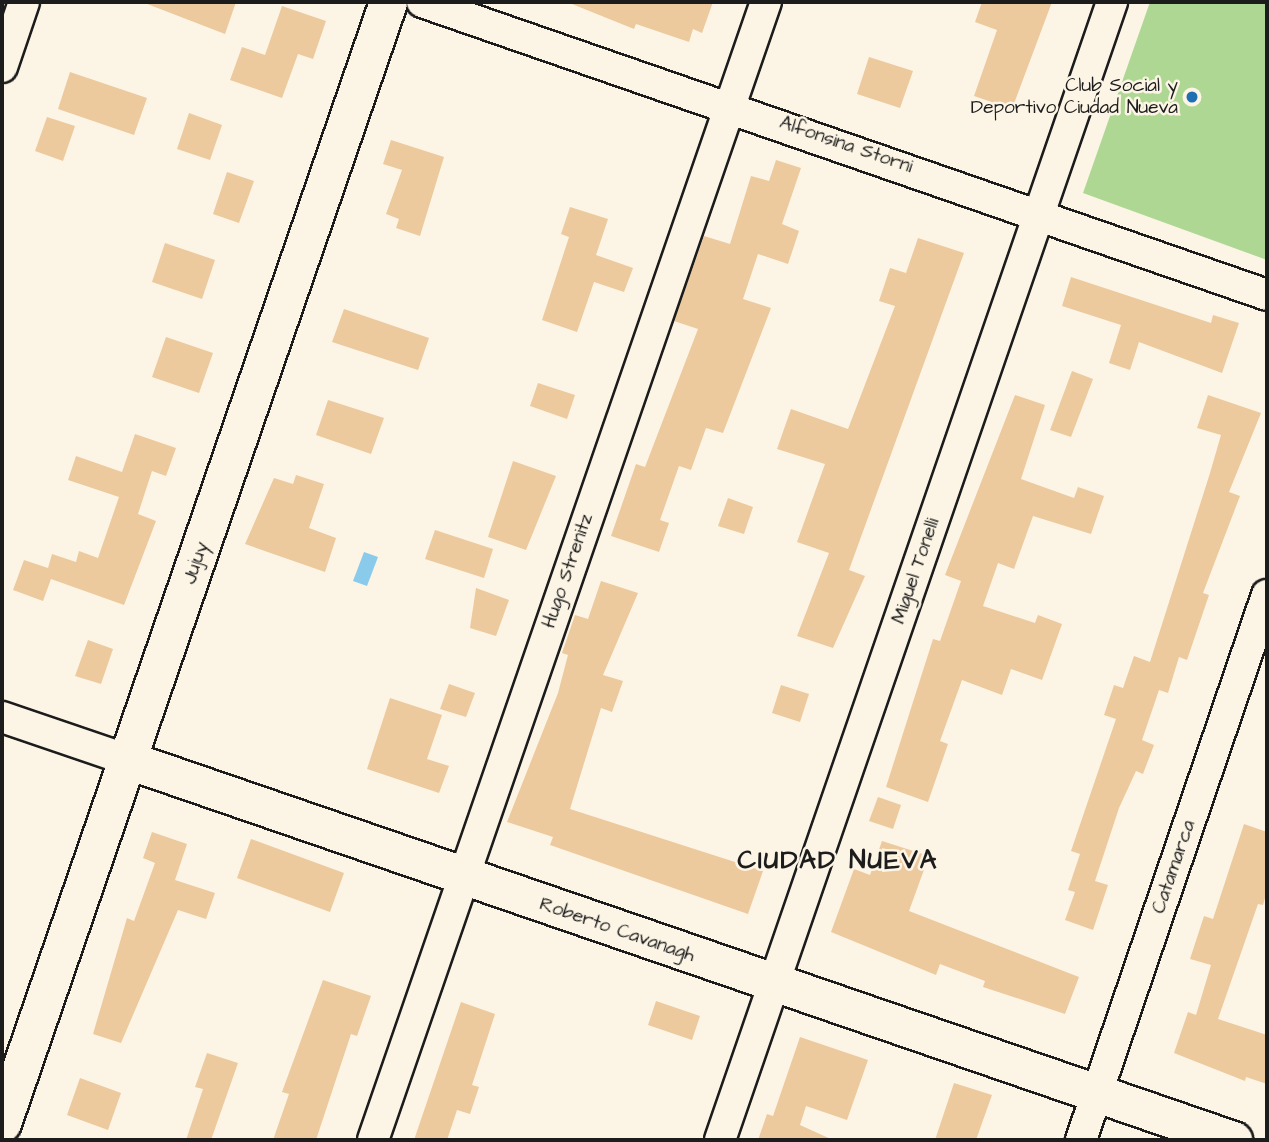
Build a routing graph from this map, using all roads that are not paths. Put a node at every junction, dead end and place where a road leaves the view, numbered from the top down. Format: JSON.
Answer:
{"nodes":[{"id":1,"x":24,"y":2,"type":"edge"},
{"id":2,"x":388,"y":2,"type":"edge"},
{"id":3,"x":422,"y":2,"type":"edge"},
{"id":4,"x":766,"y":2,"type":"edge"},
{"id":5,"x":1112,"y":2,"type":"edge"},
{"id":6,"x":2,"y":67,"type":"edge"},
{"id":7,"x":730,"y":105,"type":"junction"},
{"id":8,"x":1040,"y":212,"type":"junction"},
{"id":9,"x":1267,"y":295,"type":"edge"},
{"id":10,"x":1267,"y":594,"type":"edge"},
{"id":11,"x":2,"y":718,"type":"edge"},
{"id":12,"x":128,"y":760,"type":"junction"},
{"id":13,"x":462,"y":877,"type":"junction"},
{"id":14,"x":774,"y":983,"type":"junction"},
{"id":15,"x":1096,"y":1095,"type":"junction"},
{"id":16,"x":2,"y":1123,"type":"edge"},
{"id":17,"x":373,"y":1140,"type":"edge"},
{"id":18,"x":720,"y":1140,"type":"edge"},
{"id":19,"x":1080,"y":1140,"type":"edge"},
{"id":20,"x":1233,"y":1140,"type":"edge"}],
"edges":[{"from":1,"to":6,"type":"street"},
{"from":2,"to":12,"type":"main road","name":"Jujuy"},
{"from":3,"to":7,"type":"street","name":"Alfonsina Storni"},
{"from":4,"to":7,"type":"street","name":"Hugo Strenitz"},
{"from":5,"to":8,"type":"street","name":"Miguel Tonelli"},
{"from":7,"to":8,"type":"street","name":"Alfonsina Storni"},
{"from":7,"to":13,"type":"street","name":"Hugo Strenitz"},
{"from":8,"to":9,"type":"street","name":"Alfonsina Storni"},
{"from":8,"to":14,"type":"street","name":"Miguel Tonelli"},
{"from":10,"to":15,"type":"street","name":"Catamarca"},
{"from":11,"to":12,"type":"street","name":"Roberto Cavanagh"},
{"from":12,"to":13,"type":"main road","name":"Roberto Cavanagh"},
{"from":12,"to":16,"type":"main road","name":"Jujuy"},
{"from":13,"to":14,"type":"main road","name":"Roberto Cavanagh"},
{"from":13,"to":17,"type":"street","name":"Hugo Strenitz"},
{"from":14,"to":15,"type":"main road","name":"Roberto Cavanagh"},
{"from":14,"to":18,"type":"street","name":"Miguel Tonelli"},
{"from":15,"to":19,"type":"street","name":"Catamarca"},
{"from":15,"to":20,"type":"main road","name":"Roberto Cavanagh"}]}
